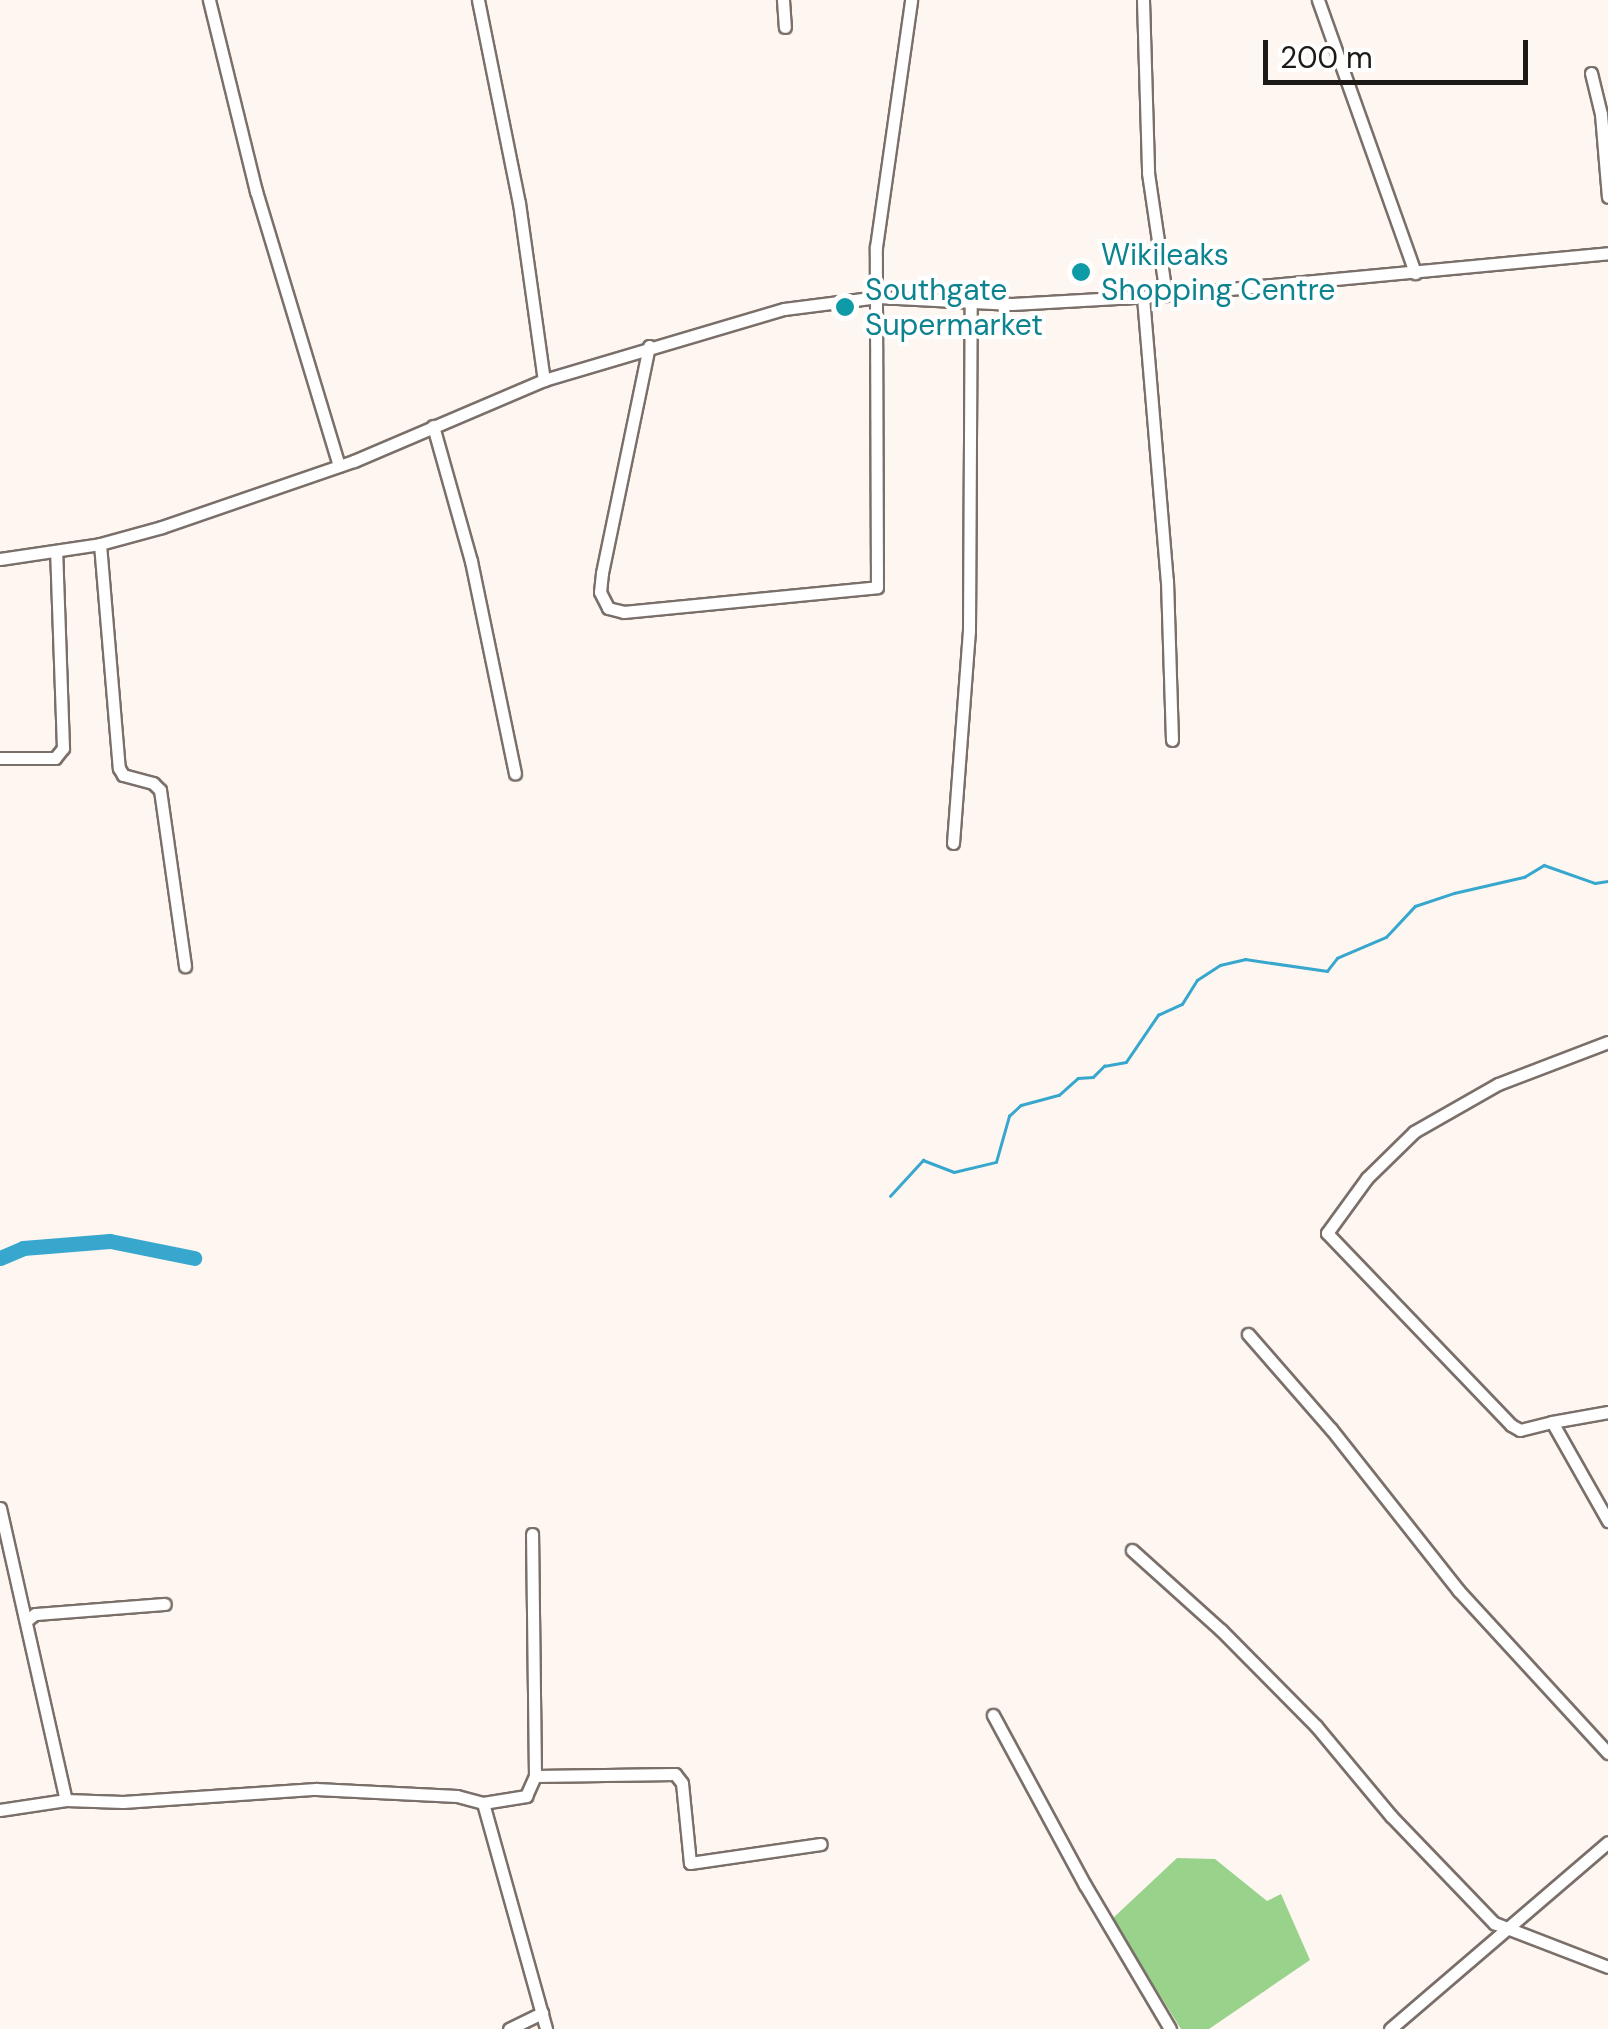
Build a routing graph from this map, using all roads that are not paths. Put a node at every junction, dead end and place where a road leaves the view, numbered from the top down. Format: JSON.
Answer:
{"nodes":[{"id":1,"x":209,"y":0,"type":"edge"},
{"id":2,"x":478,"y":0,"type":"edge"},
{"id":3,"x":783,"y":0,"type":"edge"},
{"id":4,"x":910,"y":0,"type":"edge"},
{"id":5,"x":1143,"y":0,"type":"edge"},
{"id":6,"x":1318,"y":0,"type":"edge"},
{"id":7,"x":784,"y":27,"type":"dead end"},
{"id":8,"x":1591,"y":73,"type":"dead end"},
{"id":9,"x":1608,"y":198,"type":"edge"},
{"id":10,"x":1608,"y":253,"type":"edge"},
{"id":11,"x":1414,"y":272,"type":"junction"},
{"id":12,"x":1166,"y":296,"type":"junction"},
{"id":13,"x":878,"y":297,"type":"junction"},
{"id":14,"x":1144,"y":297,"type":"junction"},
{"id":15,"x":971,"y":302,"type":"junction"},
{"id":16,"x":649,"y":346,"type":"junction"},
{"id":17,"x":544,"y":380,"type":"junction"},
{"id":18,"x":432,"y":426,"type":"junction"},
{"id":19,"x":339,"y":466,"type":"junction"},
{"id":20,"x":100,"y":544,"type":"junction"},
{"id":21,"x":56,"y":551,"type":"junction"},
{"id":22,"x":0,"y":559,"type":"edge"},
{"id":23,"x":1172,"y":740,"type":"dead end"},
{"id":24,"x":0,"y":758,"type":"edge"},
{"id":25,"x":516,"y":774,"type":"dead end"},
{"id":26,"x":954,"y":844,"type":"dead end"},
{"id":27,"x":185,"y":966,"type":"dead end"},
{"id":28,"x":1608,"y":1042,"type":"edge"},
{"id":29,"x":1248,"y":1334,"type":"dead end"},
{"id":30,"x":1608,"y":1412,"type":"edge"},
{"id":31,"x":1552,"y":1422,"type":"junction"},
{"id":32,"x":0,"y":1508,"type":"edge"},
{"id":33,"x":1608,"y":1521,"type":"edge"},
{"id":34,"x":532,"y":1534,"type":"dead end"},
{"id":35,"x":1132,"y":1550,"type":"dead end"},
{"id":36,"x":165,"y":1604,"type":"dead end"},
{"id":37,"x":26,"y":1621,"type":"junction"},
{"id":38,"x":993,"y":1715,"type":"dead end"},
{"id":39,"x":1608,"y":1753,"type":"edge"},
{"id":40,"x":536,"y":1776,"type":"junction"},
{"id":41,"x":66,"y":1800,"type":"junction"},
{"id":42,"x":483,"y":1803,"type":"junction"},
{"id":43,"x":0,"y":1810,"type":"edge"},
{"id":44,"x":1608,"y":1842,"type":"edge"},
{"id":45,"x":820,"y":1844,"type":"dead end"},
{"id":46,"x":1504,"y":1930,"type":"junction"},
{"id":47,"x":1608,"y":1967,"type":"edge"},
{"id":48,"x":542,"y":2013,"type":"junction"},
{"id":49,"x":509,"y":2029,"type":"edge"},
{"id":50,"x":546,"y":2029,"type":"edge"},
{"id":51,"x":1170,"y":2029,"type":"edge"},
{"id":52,"x":1390,"y":2029,"type":"edge"}],
"edges":[{"from":1,"to":19,"type":"street"},
{"from":2,"to":17,"type":"street"},
{"from":3,"to":7,"type":"street"},
{"from":4,"to":13,"type":"street"},
{"from":5,"to":12,"type":"street"},
{"from":6,"to":11,"type":"street"},
{"from":8,"to":9,"type":"street"},
{"from":10,"to":11,"type":"street"},
{"from":11,"to":12,"type":"street"},
{"from":12,"to":14,"type":"street"},
{"from":13,"to":15,"type":"street"},
{"from":13,"to":16,"type":"street"},
{"from":13,"to":16,"type":"street"},
{"from":14,"to":15,"type":"street"},
{"from":14,"to":23,"type":"street"},
{"from":15,"to":26,"type":"street"},
{"from":16,"to":17,"type":"street"},
{"from":17,"to":18,"type":"street"},
{"from":18,"to":19,"type":"street"},
{"from":18,"to":25,"type":"street"},
{"from":19,"to":20,"type":"street"},
{"from":20,"to":21,"type":"street"},
{"from":20,"to":27,"type":"street"},
{"from":21,"to":22,"type":"street"},
{"from":21,"to":24,"type":"street"},
{"from":28,"to":31,"type":"street"},
{"from":29,"to":39,"type":"street"},
{"from":30,"to":31,"type":"street"},
{"from":31,"to":33,"type":"street"},
{"from":32,"to":37,"type":"street"},
{"from":34,"to":40,"type":"street"},
{"from":35,"to":46,"type":"street"},
{"from":36,"to":37,"type":"street"},
{"from":37,"to":41,"type":"street"},
{"from":38,"to":51,"type":"street"},
{"from":40,"to":42,"type":"street"},
{"from":40,"to":45,"type":"street"},
{"from":41,"to":42,"type":"street"},
{"from":41,"to":43,"type":"street"},
{"from":42,"to":48,"type":"street"},
{"from":44,"to":46,"type":"street"},
{"from":46,"to":47,"type":"street"},
{"from":46,"to":52,"type":"street"},
{"from":48,"to":49,"type":"street"},
{"from":48,"to":50,"type":"street"}]}
